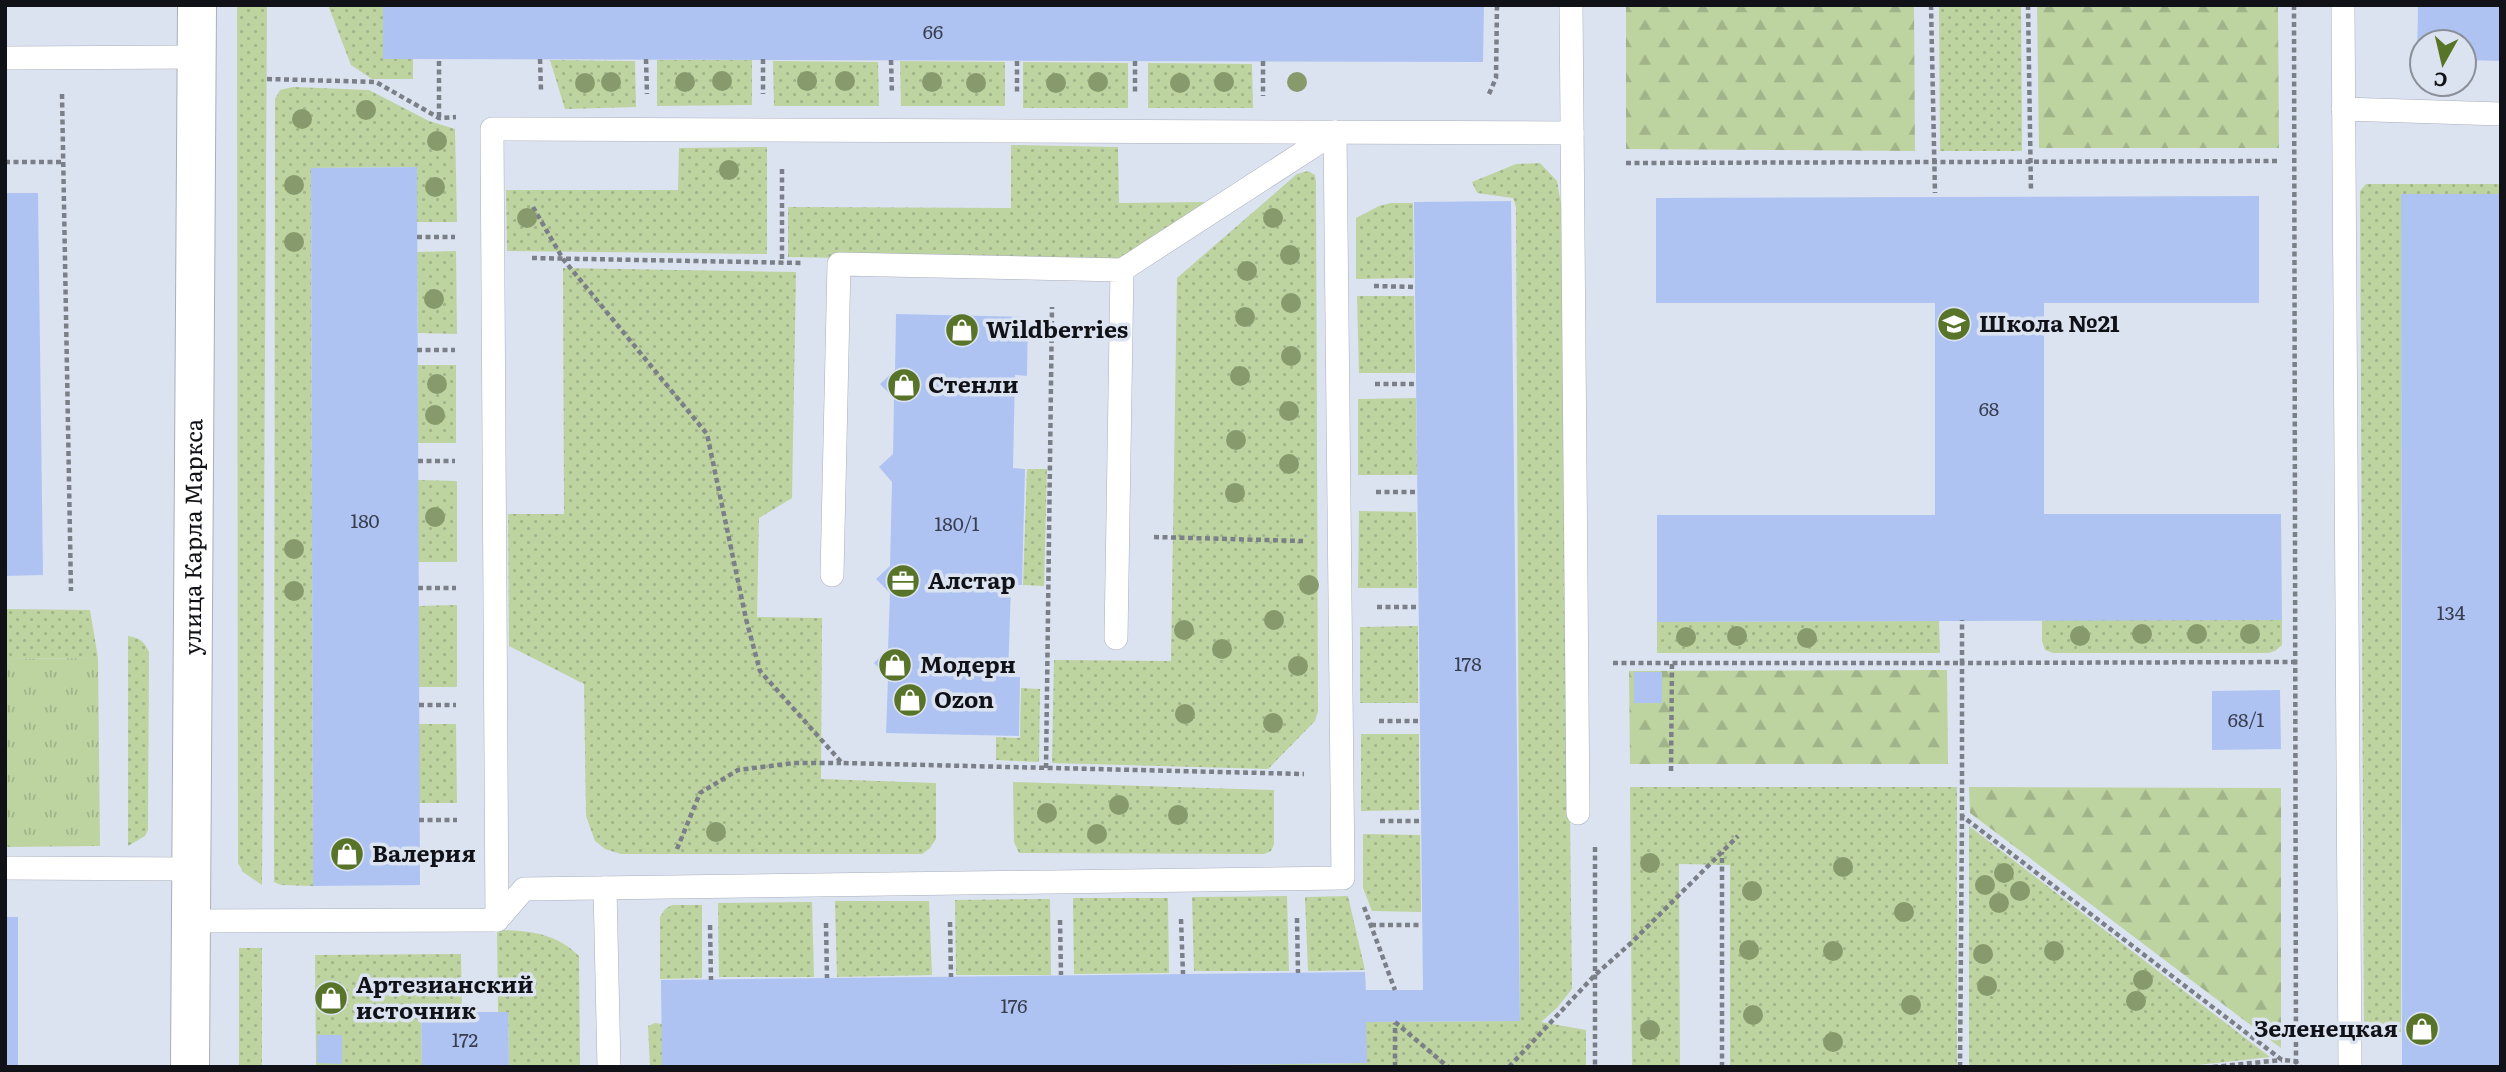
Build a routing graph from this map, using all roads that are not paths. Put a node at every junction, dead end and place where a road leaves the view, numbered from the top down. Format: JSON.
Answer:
{"nodes":[{"id":1,"x":197,"y":5,"type":"edge"},
{"id":2,"x":1571,"y":5,"type":"edge"},
{"id":3,"x":2343,"y":5,"type":"edge"},
{"id":4,"x":197,"y":57,"type":"junction"},
{"id":5,"x":5,"y":58,"type":"edge"},
{"id":6,"x":2343,"y":109,"type":"junction"},
{"id":7,"x":2501,"y":114,"type":"edge"},
{"id":8,"x":1335,"y":132,"type":"junction"},
{"id":9,"x":1572,"y":133,"type":"junction"},
{"id":10,"x":1122,"y":270,"type":"junction"},
{"id":11,"x":832,"y":575,"type":"dead end"},
{"id":12,"x":1116,"y":638,"type":"dead end"},
{"id":13,"x":1578,"y":813,"type":"dead end"},
{"id":14,"x":5,"y":869,"type":"edge"},
{"id":15,"x":192,"y":869,"type":"junction"},
{"id":16,"x":606,"y":888,"type":"junction"},
{"id":17,"x":497,"y":920,"type":"junction"},
{"id":18,"x":191,"y":921,"type":"junction"},
{"id":19,"x":190,"y":1067,"type":"edge"},
{"id":20,"x":609,"y":1067,"type":"edge"},
{"id":21,"x":2350,"y":1067,"type":"edge"}],
"edges":[{"from":1,"to":4,"type":"street","name":"улица Карла Маркса"},
{"from":2,"to":9,"type":"lane"},
{"from":3,"to":6,"type":"lane"},
{"from":4,"to":5,"type":"lane"},
{"from":4,"to":15,"type":"street","name":"улица Карла Маркса"},
{"from":6,"to":7,"type":"lane"},
{"from":6,"to":21,"type":"lane"},
{"from":8,"to":9,"type":"lane"},
{"from":8,"to":10,"type":"lane"},
{"from":8,"to":16,"type":"lane"},
{"from":8,"to":17,"type":"lane"},
{"from":9,"to":13,"type":"lane"},
{"from":10,"to":11,"type":"lane"},
{"from":10,"to":12,"type":"lane"},
{"from":14,"to":15,"type":"lane"},
{"from":15,"to":18,"type":"street","name":"улица Карла Маркса"},
{"from":16,"to":17,"type":"lane"},
{"from":16,"to":20,"type":"lane"},
{"from":17,"to":18,"type":"lane"},
{"from":18,"to":19,"type":"street","name":"улица Карла Маркса"}]}
